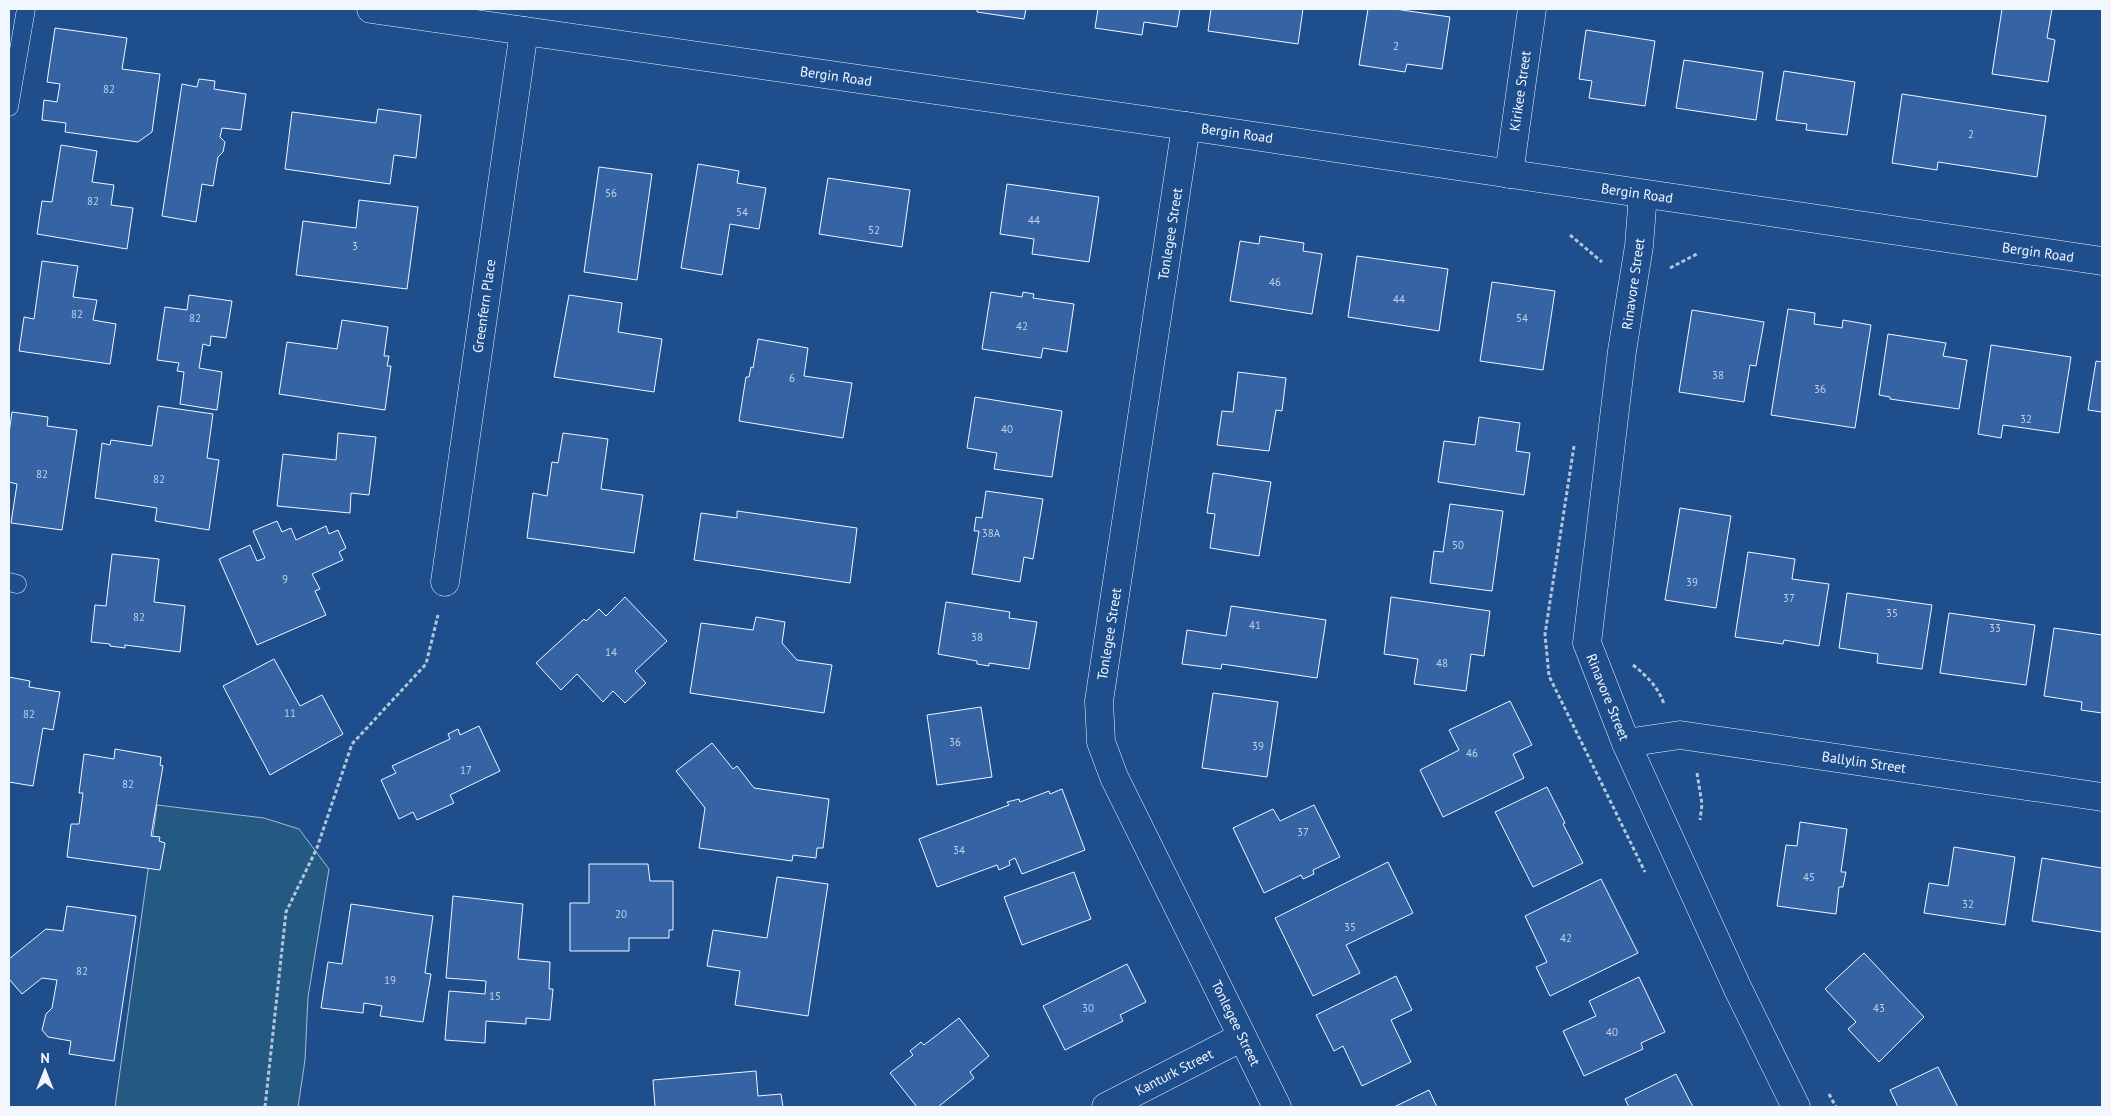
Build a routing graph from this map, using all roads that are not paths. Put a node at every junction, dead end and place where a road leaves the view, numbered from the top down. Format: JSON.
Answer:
{"nodes":[{"id":1,"x":26,"y":9,"type":"edge"},
{"id":2,"x":371,"y":9,"type":"edge"},
{"id":3,"x":1532,"y":9,"type":"edge"},
{"id":4,"x":524,"y":31,"type":"junction"},
{"id":5,"x":9,"y":107,"type":"edge"},
{"id":6,"x":1186,"y":126,"type":"junction"},
{"id":7,"x":1510,"y":174,"type":"junction"},
{"id":8,"x":1643,"y":194,"type":"junction"},
{"id":9,"x":2102,"y":261,"type":"edge"},
{"id":10,"x":445,"y":582,"type":"road end"},
{"id":11,"x":1626,"y":743,"type":"junction"},
{"id":12,"x":2102,"y":797,"type":"edge"},
{"id":13,"x":1242,"y":1037,"type":"junction"},
{"id":14,"x":1106,"y":1107,"type":"edge"},
{"id":15,"x":1277,"y":1107,"type":"edge"},
{"id":16,"x":1796,"y":1107,"type":"edge"}],
"edges":[{"from":1,"to":5,"type":"lane"},
{"from":2,"to":4,"type":"street","name":"Bergin Road"},
{"from":3,"to":7,"type":"street","name":"Kirikee Street"},
{"from":4,"to":6,"type":"street","name":"Bergin Road"},
{"from":4,"to":10,"type":"street","name":"Greenfern Place"},
{"from":6,"to":7,"type":"street","name":"Bergin Road"},
{"from":6,"to":13,"type":"street","name":"Tonlegee Street"},
{"from":7,"to":8,"type":"street","name":"Bergin Road"},
{"from":8,"to":9,"type":"street","name":"Bergin Road"},
{"from":8,"to":11,"type":"street","name":"Rinavore Street"},
{"from":11,"to":12,"type":"street","name":"Ballylin Street"},
{"from":11,"to":16,"type":"street","name":"Rinavore Street"},
{"from":13,"to":14,"type":"street","name":"Kanturk Street"},
{"from":13,"to":15,"type":"street","name":"Tonlegee Street"}]}
